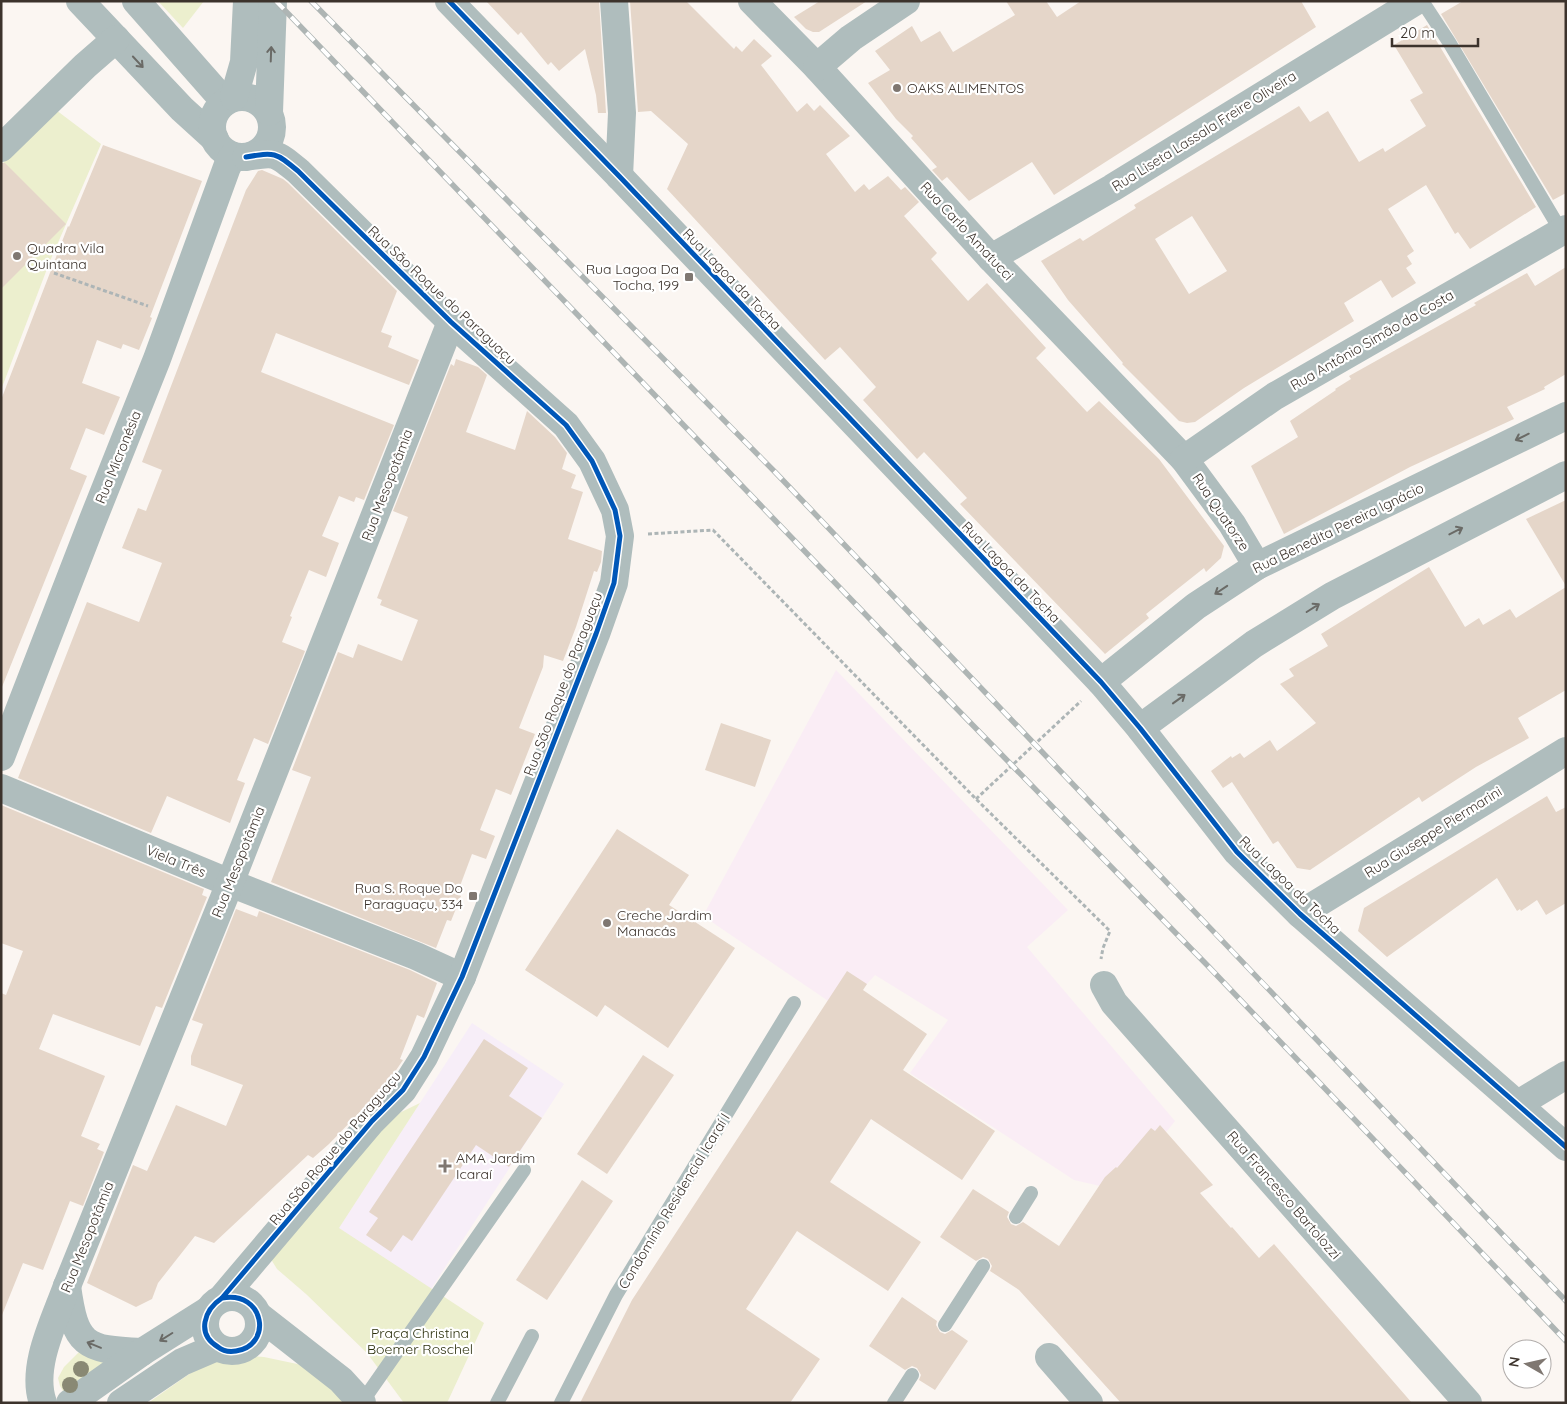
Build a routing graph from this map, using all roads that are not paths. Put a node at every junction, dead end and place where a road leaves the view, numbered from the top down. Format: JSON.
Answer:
{"nodes":[{"id":1,"x":80,"y":1,"type":"edge"},
{"id":2,"x":136,"y":1,"type":"edge"},
{"id":3,"x":247,"y":1,"type":"edge"},
{"id":4,"x":273,"y":1,"type":"edge"},
{"id":5,"x":449,"y":1,"type":"edge"},
{"id":6,"x":614,"y":1,"type":"edge"},
{"id":7,"x":752,"y":1,"type":"edge"},
{"id":8,"x":906,"y":1,"type":"edge"},
{"id":9,"x":1416,"y":1,"type":"edge"},
{"id":10,"x":1422,"y":1,"type":"edge"},
{"id":11,"x":116,"y":39,"type":"junction"},
{"id":12,"x":817,"y":67,"type":"junction"},
{"id":13,"x":233,"y":94,"type":"junction"},
{"id":14,"x":269,"y":107,"type":"junction"},
{"id":15,"x":1,"y":148,"type":"edge"},
{"id":16,"x":231,"y":151,"type":"junction"},
{"id":17,"x":619,"y":176,"type":"junction"},
{"id":18,"x":1564,"y":233,"type":"edge"},
{"id":19,"x":991,"y":258,"type":"junction"},
{"id":20,"x":451,"y":322,"type":"junction"},
{"id":21,"x":1566,"y":416,"type":"edge"},
{"id":22,"x":1184,"y":459,"type":"junction"},
{"id":23,"x":1566,"y":475,"type":"edge"},
{"id":24,"x":1257,"y":566,"type":"junction"},
{"id":25,"x":1101,"y":682,"type":"junction"},
{"id":26,"x":1140,"y":728,"type":"junction"},
{"id":27,"x":1566,"y":751,"type":"edge"},
{"id":28,"x":1,"y":757,"type":"edge"},
{"id":29,"x":1,"y":788,"type":"edge"},
{"id":30,"x":230,"y":883,"type":"junction"},
{"id":31,"x":1300,"y":914,"type":"junction"},
{"id":32,"x":462,"y":977,"type":"junction"},
{"id":33,"x":1104,"y":984,"type":"dead end"},
{"id":34,"x":794,"y":1003,"type":"dead end"},
{"id":35,"x":1566,"y":1075,"type":"edge"},
{"id":36,"x":1518,"y":1104,"type":"junction"},
{"id":37,"x":1566,"y":1146,"type":"edge"},
{"id":38,"x":524,"y":1170,"type":"dead end"},
{"id":39,"x":1031,"y":1193,"type":"dead end"},
{"id":40,"x":1016,"y":1217,"type":"dead end"},
{"id":41,"x":984,"y":1266,"type":"dead end"},
{"id":42,"x":67,"y":1286,"type":"junction"},
{"id":43,"x":215,"y":1305,"type":"junction"},
{"id":44,"x":259,"y":1316,"type":"junction"},
{"id":45,"x":945,"y":1325,"type":"dead end"},
{"id":46,"x":532,"y":1336,"type":"dead end"},
{"id":47,"x":249,"y":1346,"type":"junction"},
{"id":48,"x":217,"y":1347,"type":"junction"},
{"id":49,"x":142,"y":1352,"type":"junction"},
{"id":50,"x":1049,"y":1358,"type":"dead end"},
{"id":51,"x":318,"y":1363,"type":"junction"},
{"id":52,"x":912,"y":1375,"type":"dead end"},
{"id":53,"x":43,"y":1403,"type":"edge"},
{"id":54,"x":70,"y":1403,"type":"edge"},
{"id":55,"x":121,"y":1403,"type":"edge"},
{"id":56,"x":362,"y":1403,"type":"edge"},
{"id":57,"x":497,"y":1403,"type":"edge"},
{"id":58,"x":561,"y":1403,"type":"edge"},
{"id":59,"x":894,"y":1403,"type":"edge"},
{"id":60,"x":1089,"y":1403,"type":"edge"},
{"id":61,"x":1468,"y":1403,"type":"edge"}],
"edges":[{"from":1,"to":11,"type":"street"},
{"from":2,"to":13,"type":"street"},
{"from":3,"to":13,"type":"street"},
{"from":14,"to":4,"type":"street","one_way":true},
{"from":5,"to":17,"type":"street","name":"Rua Lagoa da Tocha"},
{"from":6,"to":17,"type":"street"},
{"from":7,"to":12,"type":"street","name":"Rua Carlo Amatucci"},
{"from":8,"to":12,"type":"street"},
{"from":9,"to":19,"type":"street","name":"Rua Liseta Lassala Freire Oliveira"},
{"from":10,"to":18,"type":"lane"},
{"from":11,"to":15,"type":"street"},
{"from":11,"to":16,"type":"street","one_way":true},
{"from":12,"to":19,"type":"street","name":"Rua Carlo Amatucci"},
{"from":13,"to":14,"type":"street"},
{"from":13,"to":16,"type":"street"},
{"from":14,"to":16,"type":"street"},
{"from":16,"to":20,"type":"street","name":"Rua São Roque do Paraguaçu"},
{"from":16,"to":28,"type":"street","name":"Rua Micronésia"},
{"from":17,"to":25,"type":"street","name":"Rua Lagoa da Tocha"},
{"from":18,"to":22,"type":"street","name":"Rua Antônio Simão da Costa"},
{"from":19,"to":22,"type":"street","name":"Rua Carlo Amatucci"},
{"from":20,"to":30,"type":"street","name":"Rua Mesopotâmia"},
{"from":20,"to":32,"type":"street","name":"Rua São Roque do Paraguaçu"},
{"from":21,"to":24,"type":"street","name":"Rua Benedita Pereira Ignácio","one_way":true},
{"from":22,"to":24,"type":"street","name":"Rua Quatorze"},
{"from":26,"to":23,"type":"street","one_way":true},
{"from":24,"to":25,"type":"street","name":"Rua Benedita Pereira Ignácio","one_way":true},
{"from":25,"to":26,"type":"street","name":"Rua Lagoa da Tocha"},
{"from":26,"to":31,"type":"street","name":"Rua Lagoa da Tocha"},
{"from":27,"to":31,"type":"street","name":"Rua Giuseppe Piermarini"},
{"from":29,"to":30,"type":"street","name":"Viela Três"},
{"from":30,"to":32,"type":"street","name":"Viela Três"},
{"from":30,"to":42,"type":"street","name":"Rua Mesopotâmia"},
{"from":31,"to":36,"type":"street","name":"Rua Lagoa da Tocha"},
{"from":32,"to":43,"type":"street","name":"Rua São Roque do Paraguaçu"},
{"from":33,"to":61,"type":"street","name":"Rua Francesco Bartolozzi"},
{"from":34,"to":58,"type":"lane","name":"Condomínio Residencial Icaraí I"},
{"from":35,"to":36,"type":"street"},
{"from":36,"to":37,"type":"street","name":"Rua Lagoa da Tocha"},
{"from":38,"to":56,"type":"lane"},
{"from":39,"to":40,"type":"lane"},
{"from":41,"to":45,"type":"lane"},
{"from":49,"to":42,"type":"street","one_way":true},
{"from":42,"to":53,"type":"street","name":"Rua Mesopotâmia"},
{"from":43,"to":44,"type":"street"},
{"from":43,"to":48,"type":"street"},
{"from":43,"to":49,"type":"street","name":"Rua São Roque do Paraguaçu","one_way":true},
{"from":44,"to":47,"type":"street"},
{"from":44,"to":51,"type":"street"},
{"from":46,"to":57,"type":"lane"},
{"from":47,"to":48,"type":"street"},
{"from":47,"to":51,"type":"street"},
{"from":48,"to":55,"type":"street"},
{"from":49,"to":54,"type":"street","name":"Rua São Roque do Paraguaçu"},
{"from":50,"to":60,"type":"street"},
{"from":51,"to":56,"type":"street"},
{"from":52,"to":59,"type":"lane"}]}
